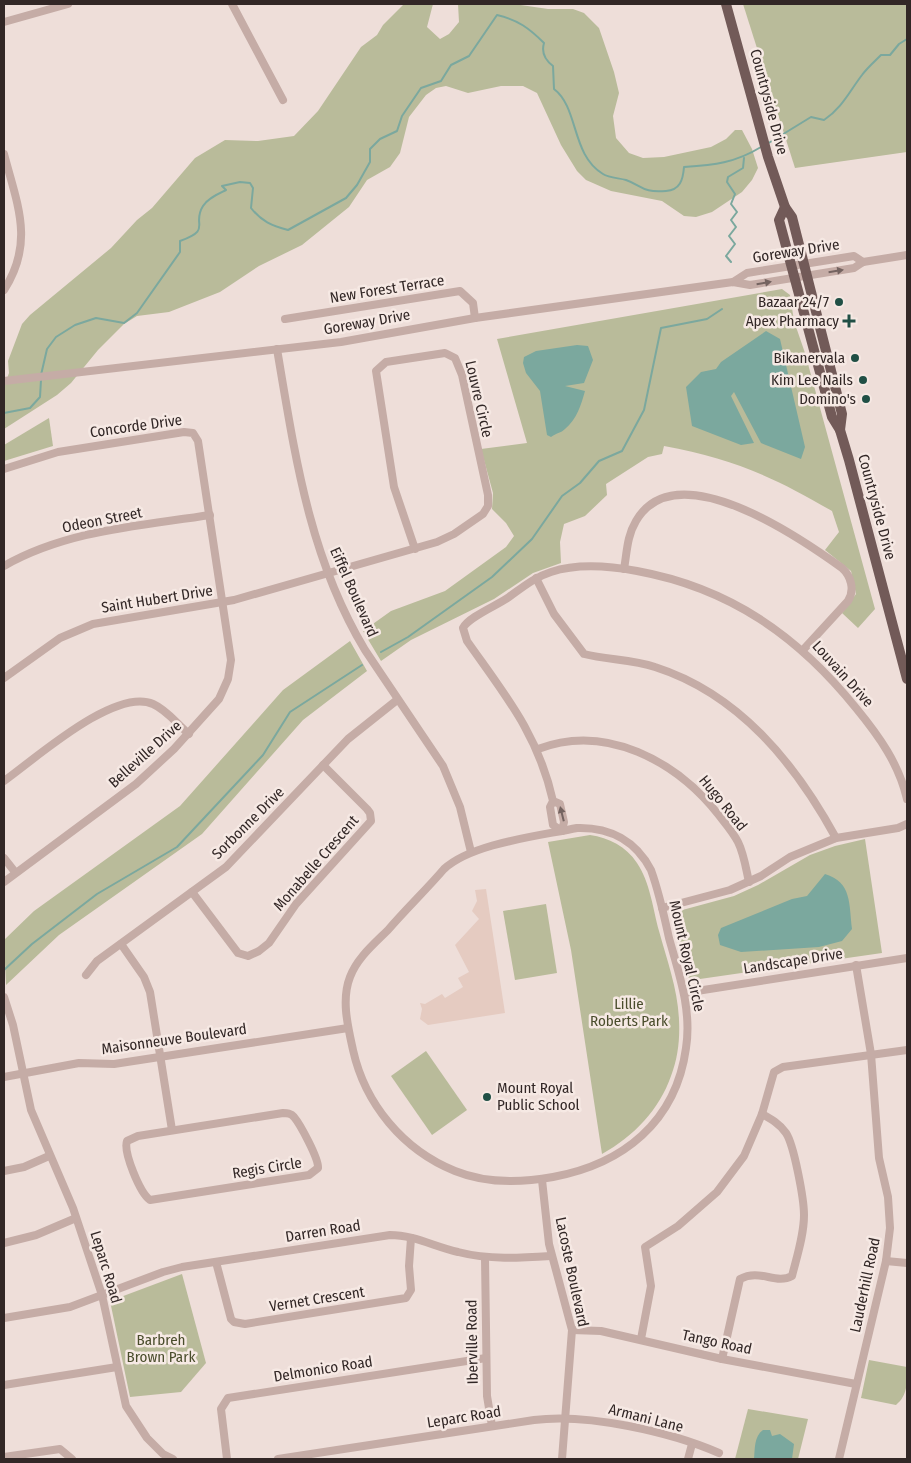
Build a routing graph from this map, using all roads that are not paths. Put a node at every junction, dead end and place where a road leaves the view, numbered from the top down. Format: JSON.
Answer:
{"nodes":[{"id":1,"x":68,"y":4,"type":"edge"},
{"id":2,"x":232,"y":4,"type":"edge"},
{"id":3,"x":726,"y":4,"type":"edge"},
{"id":4,"x":5,"y":21,"type":"edge"},
{"id":5,"x":283,"y":100,"type":"dead end"},
{"id":6,"x":4,"y":154,"type":"edge"},
{"id":7,"x":784,"y":208,"type":"junction"},
{"id":8,"x":907,"y":255,"type":"edge"},
{"id":9,"x":863,"y":262,"type":"junction"},
{"id":10,"x":804,"y":264,"type":"junction"},
{"id":11,"x":792,"y":266,"type":"junction"},
{"id":12,"x":807,"y":276,"type":"junction"},
{"id":13,"x":795,"y":278,"type":"junction"},
{"id":14,"x":733,"y":282,"type":"junction"},
{"id":15,"x":4,"y":290,"type":"edge"},
{"id":16,"x":475,"y":318,"type":"junction"},
{"id":17,"x":285,"y":319,"type":"dead end"},
{"id":18,"x":278,"y":349,"type":"junction"},
{"id":19,"x":4,"y":381,"type":"edge"},
{"id":20,"x":840,"y":430,"type":"junction"},
{"id":21,"x":4,"y":469,"type":"edge"},
{"id":22,"x":210,"y":515,"type":"junction"},
{"id":23,"x":415,"y":549,"type":"junction"},
{"id":24,"x":4,"y":566,"type":"edge"},
{"id":25,"x":624,"y":569,"type":"junction"},
{"id":26,"x":327,"y":573,"type":"junction"},
{"id":27,"x":536,"y":578,"type":"junction"},
{"id":28,"x":223,"y":602,"type":"junction"},
{"id":29,"x":802,"y":650,"type":"junction"},
{"id":30,"x":4,"y":678,"type":"edge"},
{"id":31,"x":907,"y":679,"type":"edge"},
{"id":32,"x":398,"y":700,"type":"junction"},
{"id":33,"x":188,"y":734,"type":"junction"},
{"id":34,"x":538,"y":749,"type":"junction"},
{"id":35,"x":323,"y":765,"type":"junction"},
{"id":36,"x":4,"y":781,"type":"edge"},
{"id":37,"x":907,"y":799,"type":"edge"},
{"id":38,"x":907,"y":824,"type":"edge"},
{"id":39,"x":562,"y":831,"type":"junction"},
{"id":40,"x":836,"y":838,"type":"junction"},
{"id":41,"x":471,"y":852,"type":"junction"},
{"id":42,"x":4,"y":858,"type":"edge"},
{"id":43,"x":16,"y":872,"type":"junction"},
{"id":44,"x":4,"y":882,"type":"edge"},
{"id":45,"x":749,"y":882,"type":"junction"},
{"id":46,"x":192,"y":892,"type":"junction"},
{"id":47,"x":662,"y":908,"type":"junction"},
{"id":48,"x":120,"y":944,"type":"junction"},
{"id":49,"x":907,"y":958,"type":"edge"},
{"id":50,"x":856,"y":965,"type":"junction"},
{"id":51,"x":86,"y":975,"type":"dead end"},
{"id":52,"x":684,"y":993,"type":"junction"},
{"id":53,"x":4,"y":997,"type":"edge"},
{"id":54,"x":348,"y":1028,"type":"junction"},
{"id":55,"x":907,"y":1050,"type":"edge"},
{"id":56,"x":871,"y":1054,"type":"junction"},
{"id":57,"x":160,"y":1057,"type":"junction"},
{"id":58,"x":23,"y":1073,"type":"junction"},
{"id":59,"x":4,"y":1077,"type":"edge"},
{"id":60,"x":762,"y":1114,"type":"junction"},
{"id":61,"x":172,"y":1130,"type":"junction"},
{"id":62,"x":49,"y":1156,"type":"junction"},
{"id":63,"x":4,"y":1171,"type":"edge"},
{"id":64,"x":542,"y":1180,"type":"junction"},
{"id":65,"x":76,"y":1218,"type":"junction"},
{"id":66,"x":411,"y":1238,"type":"junction"},
{"id":67,"x":4,"y":1243,"type":"edge"},
{"id":68,"x":551,"y":1256,"type":"junction"},
{"id":69,"x":485,"y":1258,"type":"junction"},
{"id":70,"x":886,"y":1260,"type":"junction"},
{"id":71,"x":216,"y":1262,"type":"junction"},
{"id":72,"x":907,"y":1263,"type":"edge"},
{"id":73,"x":102,"y":1295,"type":"junction"},
{"id":74,"x":4,"y":1318,"type":"edge"},
{"id":75,"x":572,"y":1330,"type":"junction"},
{"id":76,"x":641,"y":1339,"type":"junction"},
{"id":77,"x":486,"y":1358,"type":"junction"},
{"id":78,"x":722,"y":1359,"type":"junction"},
{"id":79,"x":117,"y":1367,"type":"junction"},
{"id":80,"x":856,"y":1384,"type":"junction"},
{"id":81,"x":4,"y":1385,"type":"edge"},
{"id":82,"x":566,"y":1418,"type":"junction"},
{"id":83,"x":492,"y":1426,"type":"junction"},
{"id":84,"x":692,"y":1444,"type":"junction"},
{"id":85,"x":719,"y":1454,"type":"dead end"},
{"id":86,"x":160,"y":1456,"type":"edge"},
{"id":87,"x":4,"y":1457,"type":"edge"},
{"id":88,"x":72,"y":1459,"type":"edge"},
{"id":89,"x":173,"y":1459,"type":"edge"},
{"id":90,"x":227,"y":1459,"type":"edge"},
{"id":91,"x":278,"y":1459,"type":"edge"},
{"id":92,"x":562,"y":1459,"type":"edge"},
{"id":93,"x":688,"y":1459,"type":"edge"},
{"id":94,"x":840,"y":1459,"type":"edge"}],
"edges":[{"from":1,"to":4,"type":"street"},
{"from":2,"to":5,"type":"street"},
{"from":3,"to":7,"type":"main road","name":"Countryside Drive"},
{"from":6,"to":15,"type":"street"},
{"from":7,"to":10,"type":"main road","name":"Countryside Drive"},
{"from":7,"to":11,"type":"main road","name":"Countryside Drive"},
{"from":8,"to":9,"type":"street","name":"Goreway Drive"},
{"from":9,"to":10,"type":"street","name":"Goreway Drive"},
{"from":12,"to":9,"type":"street","name":"Goreway Drive","one_way":true},
{"from":10,"to":11,"type":"street","name":"Goreway Drive"},
{"from":10,"to":12,"type":"main road","name":"Countryside Drive"},
{"from":11,"to":13,"type":"main road","name":"Countryside Drive"},
{"from":11,"to":14,"type":"street","name":"Goreway Drive"},
{"from":12,"to":13,"type":"street","name":"Goreway Drive"},
{"from":12,"to":20,"type":"main road","name":"Countryside Drive"},
{"from":14,"to":13,"type":"street","name":"Goreway Drive","one_way":true},
{"from":13,"to":20,"type":"main road","name":"Countryside Drive"},
{"from":14,"to":16,"type":"street","name":"Goreway Drive"},
{"from":16,"to":17,"type":"street","name":"New Forest Terrace"},
{"from":16,"to":18,"type":"street","name":"Goreway Drive"},
{"from":18,"to":19,"type":"street","name":"Goreway Drive"},
{"from":18,"to":26,"type":"street","name":"Eiffel Boulevard"},
{"from":20,"to":31,"type":"main road","name":"Countryside Drive"},
{"from":21,"to":22,"type":"street","name":"Concorde Drive"},
{"from":22,"to":24,"type":"street","name":"Odeon Street"},
{"from":22,"to":28,"type":"street","name":"Concorde Drive"},
{"from":23,"to":23,"type":"street","name":"Louvre Circle"},
{"from":23,"to":26,"type":"street","name":"Louvre Circle"},
{"from":25,"to":27,"type":"street","name":"Louvain Drive"},
{"from":25,"to":29,"type":"street","name":"Louvain Drive"},
{"from":25,"to":29,"type":"street"},
{"from":26,"to":28,"type":"street","name":"Saint Hubert Drive"},
{"from":26,"to":32,"type":"street","name":"Eiffel Boulevard"},
{"from":27,"to":34,"type":"street","name":"Louvain Drive"},
{"from":27,"to":40,"type":"street"},
{"from":28,"to":30,"type":"street","name":"Saint Hubert Drive"},
{"from":28,"to":33,"type":"street","name":"Belleville Drive"},
{"from":29,"to":37,"type":"street","name":"Louvain Drive"},
{"from":32,"to":35,"type":"street","name":"Sorbonne Drive"},
{"from":32,"to":41,"type":"street","name":"Eiffel Boulevard"},
{"from":33,"to":36,"type":"street"},
{"from":33,"to":43,"type":"street","name":"Belleville Drive"},
{"from":34,"to":39,"type":"street","name":"Louvain Drive"},
{"from":34,"to":45,"type":"street","name":"Hugo Road"},
{"from":35,"to":46,"type":"street","name":"Sorbonne Drive"},
{"from":35,"to":46,"type":"street","name":"Monabelle Crescent"},
{"from":38,"to":40,"type":"street"},
{"from":39,"to":41,"type":"street","name":"Mount Royal Circle"},
{"from":39,"to":47,"type":"street","name":"Mount Royal Circle"},
{"from":40,"to":45,"type":"street"},
{"from":41,"to":54,"type":"street","name":"Mount Royal Circle"},
{"from":42,"to":43,"type":"street"},
{"from":43,"to":44,"type":"street","name":"Belleville Drive"},
{"from":45,"to":47,"type":"street"},
{"from":46,"to":48,"type":"street","name":"Sorbonne Drive"},
{"from":47,"to":52,"type":"street","name":"Mount Royal Circle"},
{"from":48,"to":51,"type":"street","name":"Sorbonne Drive"},
{"from":48,"to":57,"type":"street"},
{"from":49,"to":50,"type":"street","name":"Landscape Drive"},
{"from":50,"to":52,"type":"street","name":"Landscape Drive"},
{"from":50,"to":56,"type":"street","name":"Lauderhill Road"},
{"from":52,"to":64,"type":"street","name":"Mount Royal Circle"},
{"from":53,"to":58,"type":"street"},
{"from":54,"to":57,"type":"street","name":"Maisonneuve Boulevard"},
{"from":54,"to":64,"type":"street","name":"Mount Royal Circle"},
{"from":55,"to":56,"type":"street"},
{"from":56,"to":60,"type":"street"},
{"from":56,"to":70,"type":"street","name":"Lauderhill Road"},
{"from":57,"to":58,"type":"street","name":"Maisonneuve Boulevard"},
{"from":57,"to":61,"type":"street"},
{"from":58,"to":59,"type":"street","name":"Maisonneuve Boulevard"},
{"from":58,"to":62,"type":"street","name":"Leparc Road"},
{"from":60,"to":76,"type":"street"},
{"from":60,"to":78,"type":"street"},
{"from":61,"to":61,"type":"street","name":"Regis Circle"},
{"from":62,"to":63,"type":"street"},
{"from":62,"to":65,"type":"street","name":"Leparc Road"},
{"from":64,"to":68,"type":"street","name":"Lacoste Boulevard"},
{"from":65,"to":67,"type":"street"},
{"from":65,"to":73,"type":"street","name":"Leparc Road"},
{"from":66,"to":69,"type":"street","name":"Darren Road"},
{"from":66,"to":71,"type":"street","name":"Darren Road"},
{"from":66,"to":71,"type":"street","name":"Vernet Crescent"},
{"from":68,"to":69,"type":"street","name":"Darren Road"},
{"from":68,"to":75,"type":"street","name":"Lacoste Boulevard"},
{"from":69,"to":77,"type":"street","name":"Iberville Road"},
{"from":70,"to":72,"type":"street"},
{"from":70,"to":80,"type":"street","name":"Lauderhill Road"},
{"from":71,"to":73,"type":"street","name":"Darren Road"},
{"from":73,"to":74,"type":"street","name":"Darren Road"},
{"from":73,"to":79,"type":"street","name":"Leparc Road"},
{"from":75,"to":76,"type":"street","name":"Tango Road"},
{"from":75,"to":82,"type":"street","name":"Lacoste Boulevard"},
{"from":76,"to":78,"type":"street","name":"Tango Road"},
{"from":77,"to":83,"type":"street","name":"Iberville Road"},
{"from":77,"to":90,"type":"street","name":"Delmonico Road"},
{"from":78,"to":80,"type":"street","name":"Tango Road"},
{"from":79,"to":81,"type":"street"},
{"from":79,"to":86,"type":"street","name":"Leparc Road"},
{"from":80,"to":94,"type":"street","name":"Lauderhill Road"},
{"from":82,"to":83,"type":"street","name":"Leparc Road"},
{"from":82,"to":84,"type":"street","name":"Armani Lane"},
{"from":82,"to":92,"type":"street","name":"Lacoste Boulevard"},
{"from":83,"to":91,"type":"street","name":"Leparc Road"},
{"from":84,"to":85,"type":"street","name":"Armani Lane"},
{"from":84,"to":93,"type":"street"},
{"from":86,"to":89,"type":"street","name":"Leparc Road"},
{"from":87,"to":88,"type":"street"}]}
